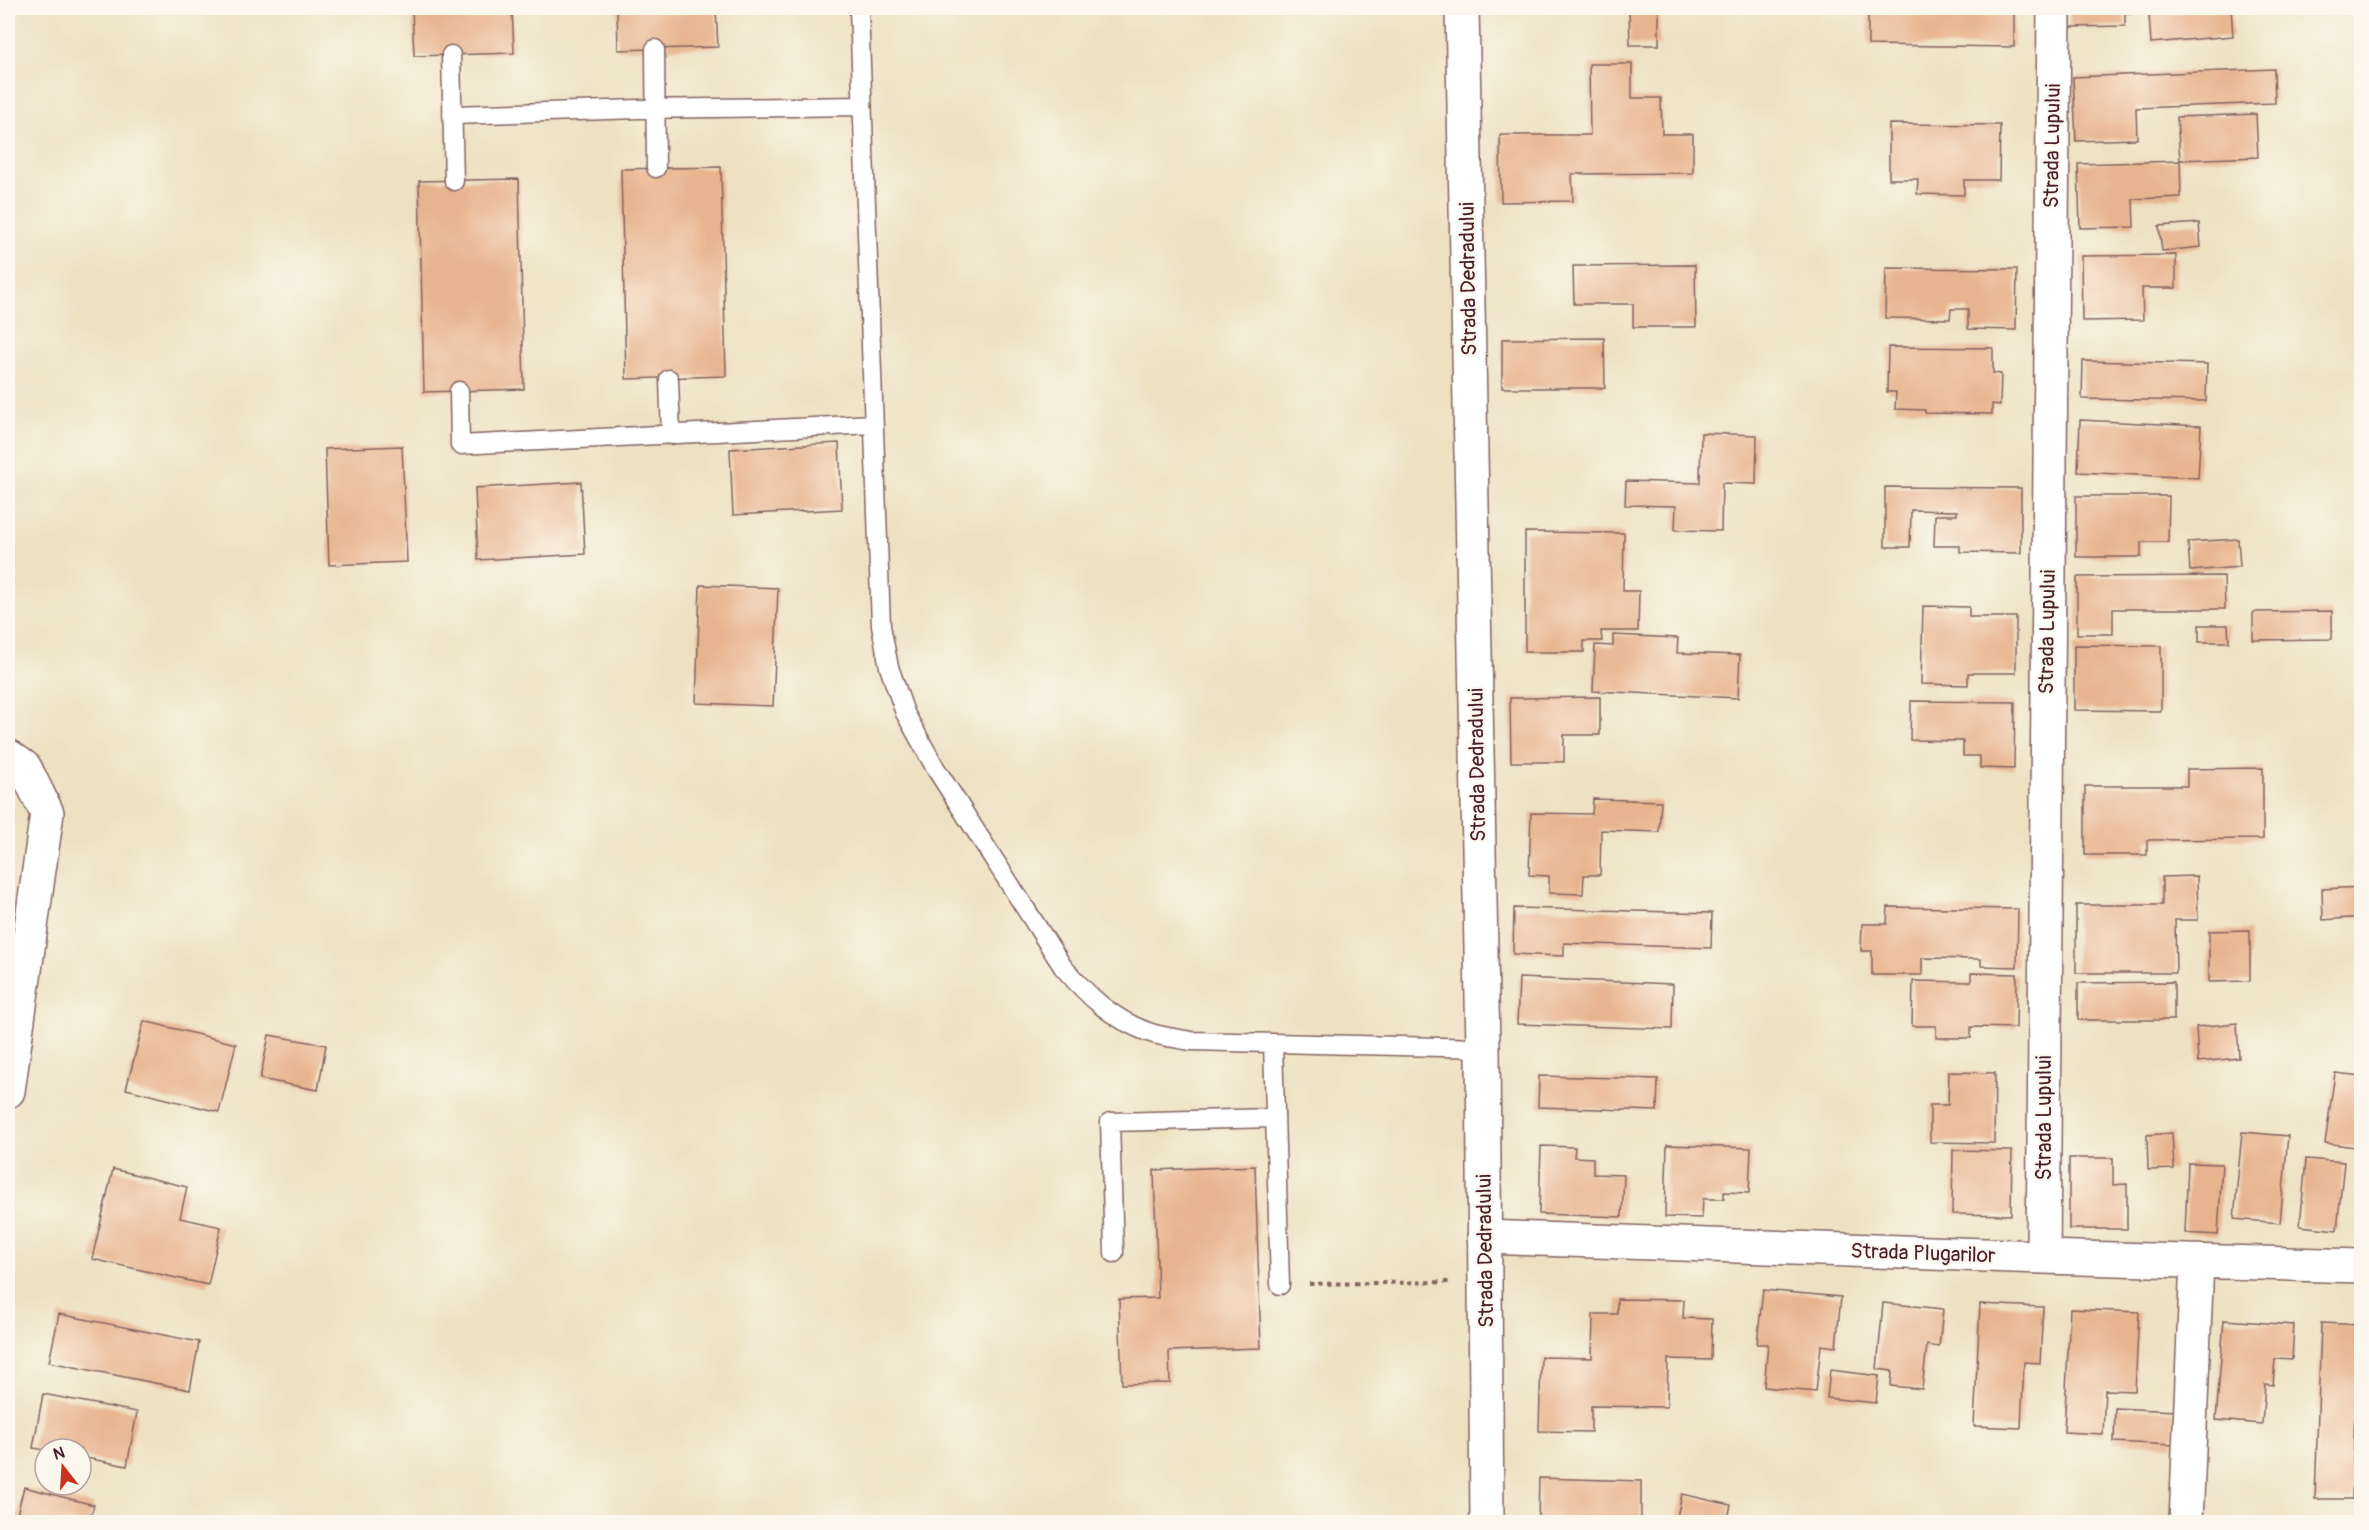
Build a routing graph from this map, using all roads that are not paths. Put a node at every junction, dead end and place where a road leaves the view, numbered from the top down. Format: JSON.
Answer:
{"nodes":[{"id":1,"x":859,"y":8,"type":"edge"},
{"id":2,"x":1462,"y":8,"type":"edge"},
{"id":3,"x":2054,"y":8,"type":"edge"},
{"id":4,"x":655,"y":49,"type":"dead end"},
{"id":5,"x":451,"y":55,"type":"dead end"},
{"id":6,"x":862,"y":106,"type":"junction"},
{"id":7,"x":656,"y":109,"type":"junction"},
{"id":8,"x":452,"y":115,"type":"junction"},
{"id":9,"x":656,"y":168,"type":"dead end"},
{"id":10,"x":454,"y":181,"type":"dead end"},
{"id":11,"x":669,"y":379,"type":"dead end"},
{"id":12,"x":459,"y":391,"type":"dead end"},
{"id":13,"x":872,"y":424,"type":"junction"},
{"id":14,"x":670,"y":435,"type":"junction"},
{"id":15,"x":8,"y":756,"type":"edge"},
{"id":16,"x":1273,"y":1043,"type":"junction"},
{"id":17,"x":1483,"y":1048,"type":"junction"},
{"id":18,"x":8,"y":1091,"type":"edge"},
{"id":19,"x":1274,"y":1119,"type":"junction"},
{"id":20,"x":1484,"y":1237,"type":"junction"},
{"id":21,"x":1114,"y":1253,"type":"dead end"},
{"id":22,"x":2043,"y":1257,"type":"junction"},
{"id":23,"x":2197,"y":1261,"type":"junction"},
{"id":24,"x":2361,"y":1266,"type":"edge"},
{"id":25,"x":1280,"y":1285,"type":"road end"},
{"id":26,"x":1487,"y":1522,"type":"edge"},
{"id":27,"x":2186,"y":1522,"type":"edge"}],
"edges":[{"from":1,"to":6,"type":"lane"},
{"from":2,"to":17,"type":"street","name":"Strada Dedradului"},
{"from":3,"to":22,"type":"street","name":"Strada Lupului"},
{"from":4,"to":7,"type":"lane"},
{"from":5,"to":8,"type":"lane"},
{"from":6,"to":7,"type":"lane"},
{"from":6,"to":13,"type":"lane"},
{"from":7,"to":8,"type":"lane"},
{"from":7,"to":9,"type":"lane"},
{"from":8,"to":10,"type":"lane"},
{"from":11,"to":14,"type":"lane"},
{"from":12,"to":14,"type":"lane"},
{"from":13,"to":14,"type":"lane"},
{"from":13,"to":16,"type":"lane"},
{"from":15,"to":18,"type":"street"},
{"from":16,"to":17,"type":"lane"},
{"from":16,"to":19,"type":"lane"},
{"from":17,"to":20,"type":"street","name":"Strada Dedradului"},
{"from":19,"to":21,"type":"lane"},
{"from":19,"to":25,"type":"lane"},
{"from":20,"to":22,"type":"street","name":"Strada Plugarilor"},
{"from":20,"to":26,"type":"street","name":"Strada Dedradului"},
{"from":22,"to":23,"type":"street","name":"Strada Plugarilor"},
{"from":23,"to":24,"type":"street","name":"Strada Plugarilor"},
{"from":23,"to":27,"type":"street"}]}
